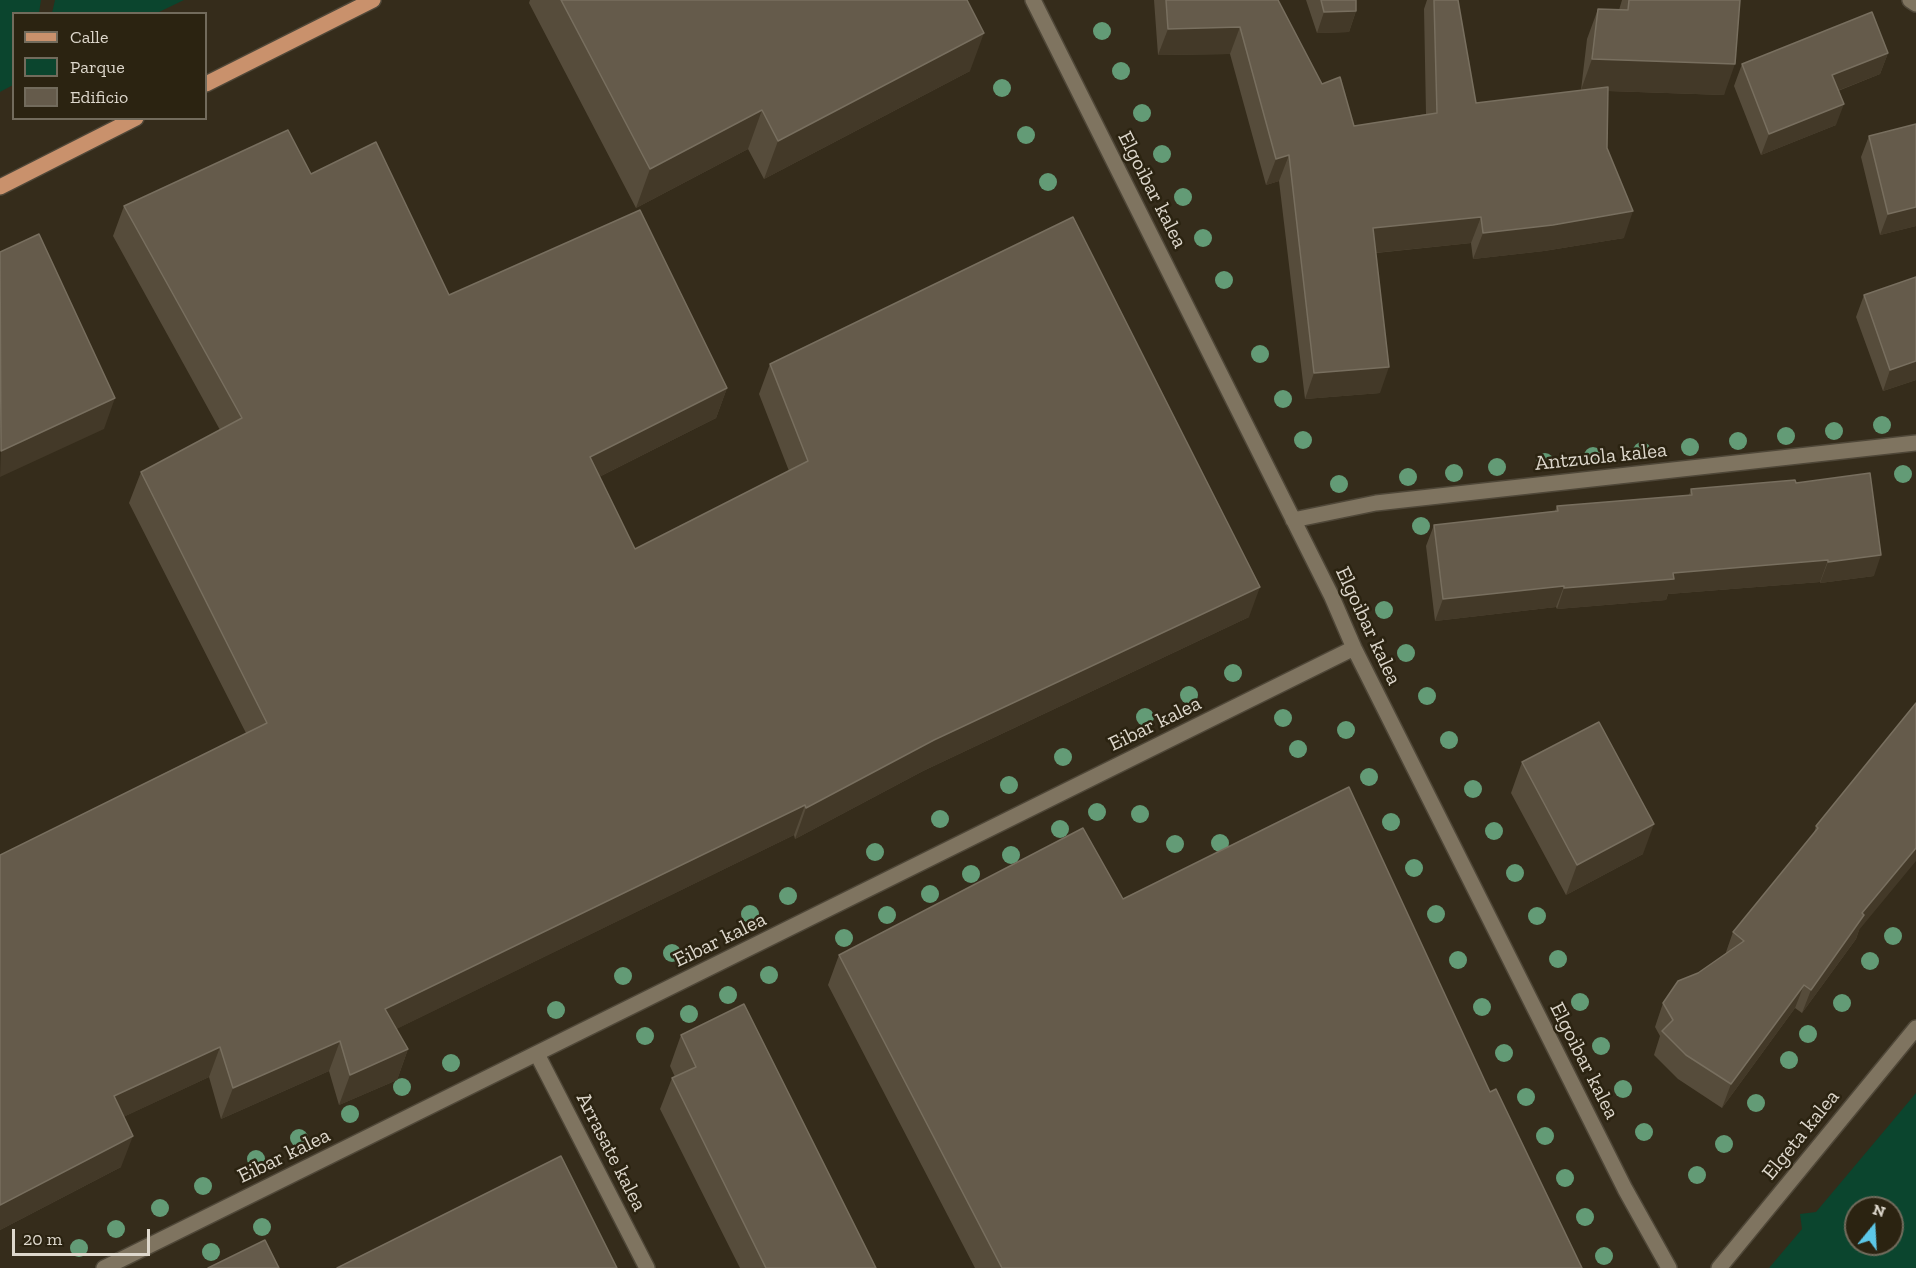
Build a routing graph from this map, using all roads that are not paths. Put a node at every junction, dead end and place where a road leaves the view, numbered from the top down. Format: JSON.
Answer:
{"nodes":[{"id":1,"x":373,"y":0,"type":"edge"},
{"id":2,"x":1033,"y":0,"type":"edge"},
{"id":3,"x":1910,"y":0,"type":"edge"},
{"id":4,"x":1916,"y":4,"type":"edge"},
{"id":5,"x":207,"y":83,"type":"edge"},
{"id":6,"x":132,"y":120,"type":"edge"},
{"id":7,"x":0,"y":187,"type":"edge"},
{"id":8,"x":1916,"y":443,"type":"edge"},
{"id":9,"x":1293,"y":520,"type":"junction"},
{"id":10,"x":1354,"y":648,"type":"junction"},
{"id":11,"x":1916,"y":1028,"type":"edge"},
{"id":12,"x":537,"y":1054,"type":"junction"},
{"id":13,"x":104,"y":1268,"type":"edge"},
{"id":14,"x":647,"y":1268,"type":"edge"},
{"id":15,"x":1669,"y":1268,"type":"edge"},
{"id":16,"x":1719,"y":1268,"type":"edge"}],
"edges":[{"from":1,"to":5,"type":"main road"},
{"from":2,"to":9,"type":"street","name":"Elgoibar kalea"},
{"from":3,"to":4,"type":"street"},
{"from":6,"to":7,"type":"main road"},
{"from":8,"to":9,"type":"street","name":"Antzuola kalea"},
{"from":9,"to":10,"type":"street","name":"Elgoibar kalea"},
{"from":10,"to":12,"type":"street","name":"Eibar kalea"},
{"from":10,"to":15,"type":"street","name":"Elgoibar kalea"},
{"from":11,"to":16,"type":"street","name":"Elgeta kalea"},
{"from":12,"to":13,"type":"street","name":"Eibar kalea"},
{"from":12,"to":14,"type":"street","name":"Arrasate kalea"}]}
